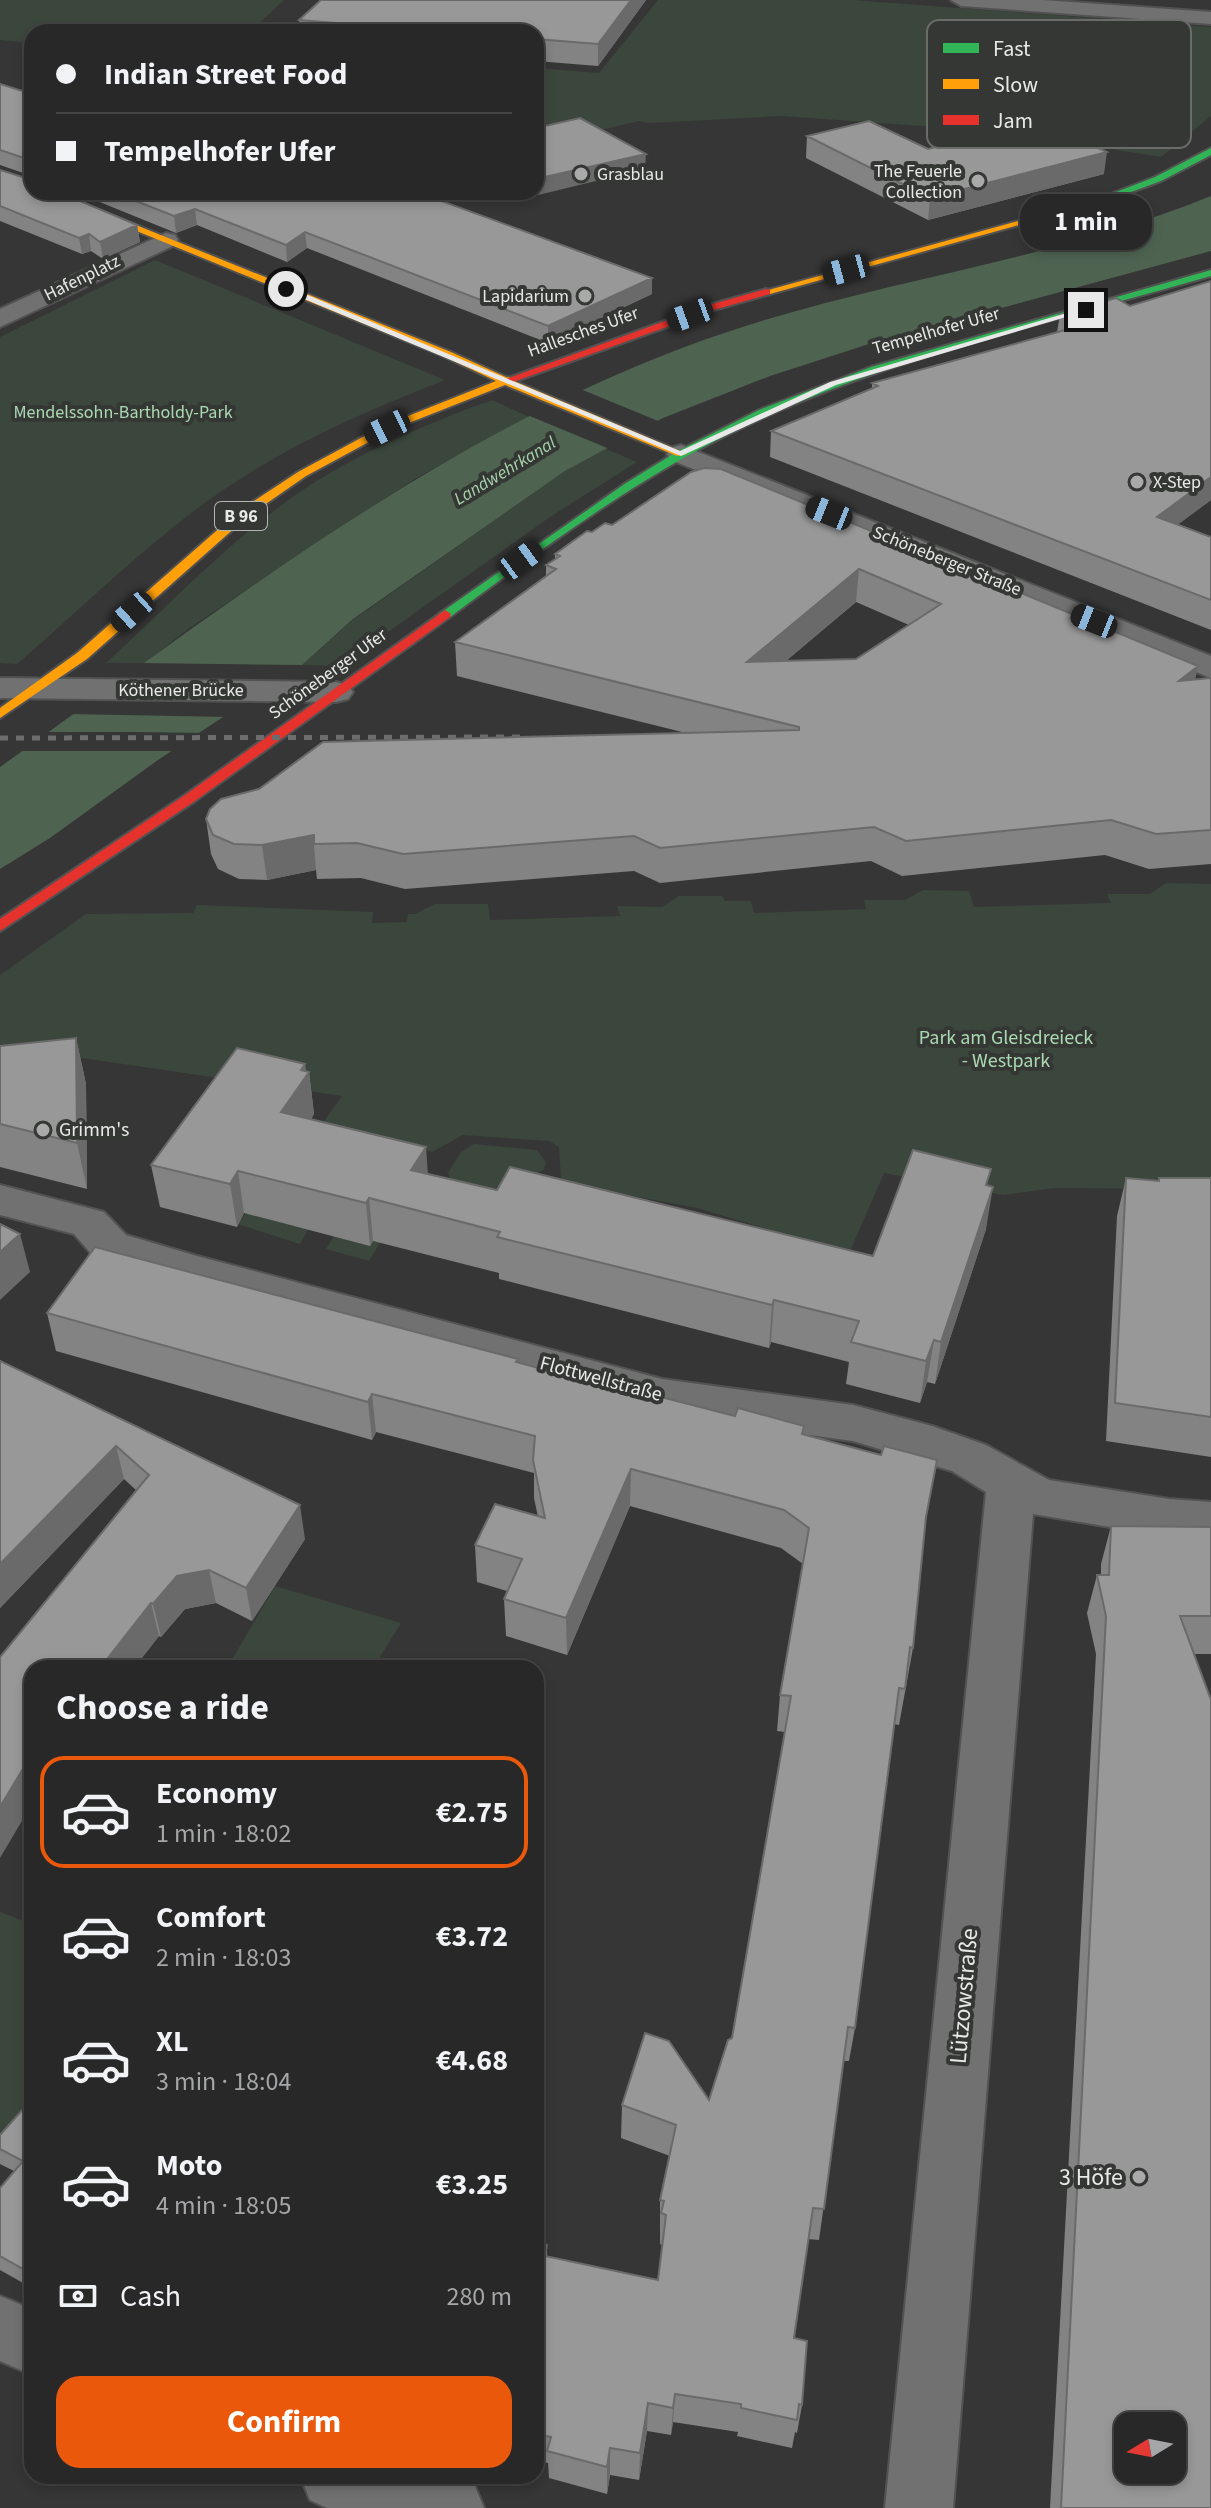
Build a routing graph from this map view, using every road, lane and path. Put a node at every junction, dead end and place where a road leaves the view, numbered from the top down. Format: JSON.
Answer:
{"nodes":[{"id":1,"x":961,"y":0,"type":"edge"},
{"id":2,"x":1211,"y":18,"type":"edge"},
{"id":3,"x":1211,"y":151,"type":"edge"},
{"id":4,"x":66,"y":200,"type":"edge"},
{"id":5,"x":166,"y":240,"type":"junction"},
{"id":6,"x":1211,"y":273,"type":"edge"},
{"id":7,"x":0,"y":319,"type":"edge"},
{"id":8,"x":506,"y":381,"type":"junction"},
{"id":9,"x":681,"y":454,"type":"junction"},
{"id":10,"x":1211,"y":668,"type":"edge"},
{"id":11,"x":0,"y":688,"type":"edge"},
{"id":12,"x":39,"y":689,"type":"junction"},
{"id":13,"x":336,"y":692,"type":"junction"},
{"id":14,"x":0,"y":714,"type":"edge"},
{"id":15,"x":0,"y":926,"type":"edge"},
{"id":16,"x":0,"y":1200,"type":"edge"},
{"id":17,"x":1011,"y":1484,"type":"junction"},
{"id":18,"x":1211,"y":1521,"type":"edge"},
{"id":19,"x":0,"y":2328,"type":"edge"},
{"id":20,"x":24,"y":2338,"type":"edge"},
{"id":21,"x":351,"y":2484,"type":"edge"},
{"id":22,"x":450,"y":2508,"type":"edge"},
{"id":23,"x":919,"y":2508,"type":"edge"}],
"edges":[{"from":1,"to":2,"type":"street"},
{"from":3,"to":8,"type":"main road","name":"Hallesches Ufer","number":"B 96"},
{"from":4,"to":5,"type":"main road"},
{"from":5,"to":7,"type":"street","name":"Hafenplatz"},
{"from":5,"to":8,"type":"main road"},
{"from":6,"to":9,"type":"main road","name":"Tempelhofer Ufer"},
{"from":8,"to":9,"type":"main road","name":"Schöneberger Straße"},
{"from":8,"to":12,"type":"main road","name":"Hallesches Ufer","number":"B 96"},
{"from":9,"to":10,"type":"street","name":"Schöneberger Straße"},
{"from":9,"to":13,"type":"main road","name":"Schöneberger Ufer"},
{"from":11,"to":12,"type":"street","name":"Köthener Brücke"},
{"from":12,"to":13,"type":"street","name":"Köthener Brücke"},
{"from":12,"to":14,"type":"main road","number":"B 96"},
{"from":13,"to":15,"type":"main road","name":"Schöneberger Ufer"},
{"from":16,"to":17,"type":"street","name":"Flottwellstraße"},
{"from":17,"to":18,"type":"street","name":"Flottwellstraße"},
{"from":17,"to":23,"type":"street","name":"Lützowstraße"},
{"from":19,"to":20,"type":"street"},
{"from":21,"to":22,"type":"street"}]}
